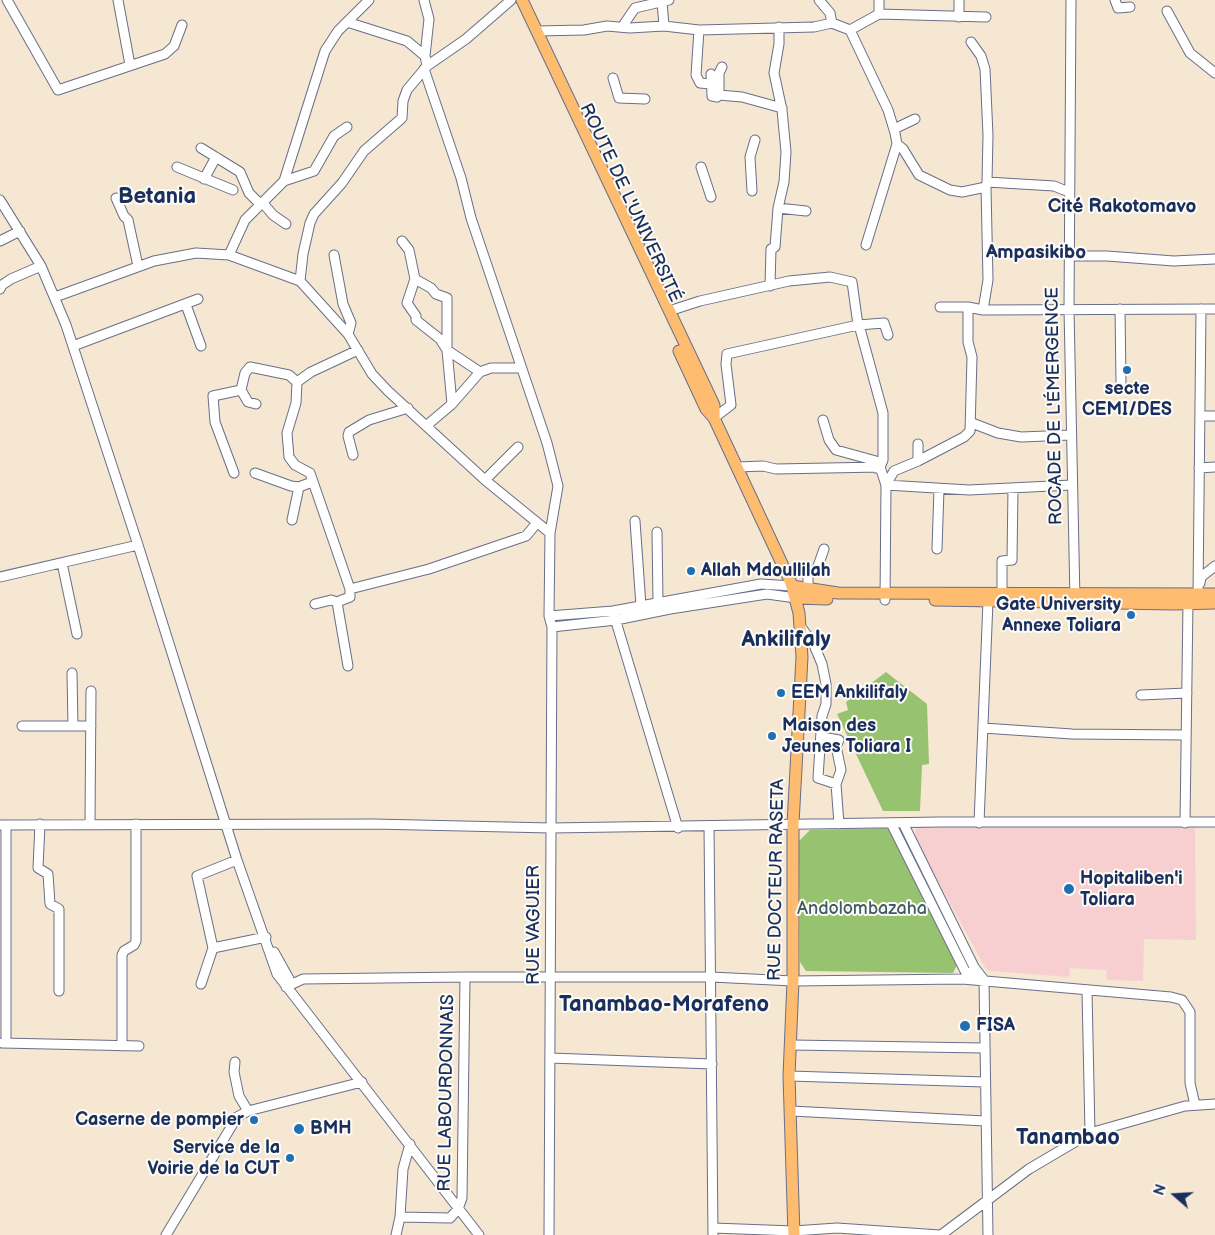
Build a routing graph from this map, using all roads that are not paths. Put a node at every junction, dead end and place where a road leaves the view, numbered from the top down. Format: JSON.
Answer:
{"nodes":[{"id":1,"x":7,"y":0,"type":"edge"},
{"id":2,"x":118,"y":0,"type":"edge"},
{"id":3,"x":369,"y":0,"type":"edge"},
{"id":4,"x":424,"y":0,"type":"edge"},
{"id":5,"x":511,"y":0,"type":"edge"},
{"id":6,"x":517,"y":0,"type":"edge"},
{"id":7,"x":522,"y":0,"type":"edge"},
{"id":8,"x":819,"y":0,"type":"edge"},
{"id":9,"x":879,"y":0,"type":"edge"},
{"id":10,"x":959,"y":0,"type":"edge"},
{"id":11,"x":1071,"y":0,"type":"edge"},
{"id":12,"x":1115,"y":0,"type":"edge"},
{"id":13,"x":661,"y":1,"type":"edge"},
{"id":14,"x":1130,"y":7,"type":"dead end"},
{"id":15,"x":1167,"y":11,"type":"dead end"},
{"id":16,"x":879,"y":14,"type":"junction"},
{"id":17,"x":959,"y":17,"type":"junction"},
{"id":18,"x":986,"y":17,"type":"dead end"},
{"id":19,"x":347,"y":22,"type":"junction"},
{"id":20,"x":832,"y":23,"type":"junction"},
{"id":21,"x":182,"y":25,"type":"dead end"},
{"id":22,"x":622,"y":26,"type":"junction"},
{"id":23,"x":664,"y":26,"type":"junction"},
{"id":24,"x":779,"y":27,"type":"junction"},
{"id":25,"x":699,"y":30,"type":"junction"},
{"id":26,"x":850,"y":30,"type":"junction"},
{"id":27,"x":537,"y":31,"type":"junction"},
{"id":28,"x":970,"y":42,"type":"dead end"},
{"id":29,"x":425,"y":56,"type":"junction"},
{"id":30,"x":130,"y":65,"type":"junction"},
{"id":31,"x":426,"y":67,"type":"junction"},
{"id":32,"x":722,"y":67,"type":"dead end"},
{"id":33,"x":1215,"y":73,"type":"edge"},
{"id":34,"x":711,"y":74,"type":"dead end"},
{"id":35,"x":613,"y":78,"type":"dead end"},
{"id":36,"x":710,"y":84,"type":"junction"},
{"id":37,"x":718,"y":95,"type":"junction"},
{"id":38,"x":645,"y":99,"type":"dead end"},
{"id":39,"x":782,"y":108,"type":"junction"},
{"id":40,"x":916,"y":119,"type":"dead end"},
{"id":41,"x":347,"y":127,"type":"dead end"},
{"id":42,"x":894,"y":129,"type":"junction"},
{"id":43,"x":754,"y":140,"type":"dead end"},
{"id":44,"x":897,"y":144,"type":"junction"},
{"id":45,"x":200,"y":148,"type":"dead end"},
{"id":46,"x":216,"y":157,"type":"junction"},
{"id":47,"x":177,"y":167,"type":"dead end"},
{"id":48,"x":701,"y":167,"type":"dead end"},
{"id":49,"x":204,"y":179,"type":"junction"},
{"id":50,"x":284,"y":181,"type":"junction"},
{"id":51,"x":986,"y":184,"type":"junction"},
{"id":52,"x":233,"y":190,"type":"dead end"},
{"id":53,"x":752,"y":191,"type":"dead end"},
{"id":54,"x":1069,"y":192,"type":"junction"},
{"id":55,"x":711,"y":197,"type":"dead end"},
{"id":56,"x":116,"y":198,"type":"dead end"},
{"id":57,"x":0,"y":200,"type":"edge"},
{"id":58,"x":261,"y":203,"type":"junction"},
{"id":59,"x":778,"y":208,"type":"junction"},
{"id":60,"x":806,"y":211,"type":"dead end"},
{"id":61,"x":286,"y":224,"type":"dead end"},
{"id":62,"x":20,"y":232,"type":"junction"},
{"id":63,"x":0,"y":241,"type":"edge"},
{"id":64,"x":402,"y":241,"type":"dead end"},
{"id":65,"x":866,"y":245,"type":"dead end"},
{"id":66,"x":229,"y":254,"type":"junction"},
{"id":67,"x":334,"y":255,"type":"dead end"},
{"id":68,"x":1069,"y":256,"type":"junction"},
{"id":69,"x":1215,"y":260,"type":"edge"},
{"id":70,"x":41,"y":266,"type":"junction"},
{"id":71,"x":138,"y":266,"type":"junction"},
{"id":72,"x":415,"y":279,"type":"junction"},
{"id":73,"x":300,"y":281,"type":"junction"},
{"id":74,"x":770,"y":286,"type":"junction"},
{"id":75,"x":0,"y":289,"type":"edge"},
{"id":76,"x":55,"y":297,"type":"junction"},
{"id":77,"x":198,"y":299,"type":"dead end"},
{"id":78,"x":186,"y":305,"type":"junction"},
{"id":79,"x":940,"y":307,"type":"dead end"},
{"id":80,"x":968,"y":307,"type":"junction"},
{"id":81,"x":1069,"y":309,"type":"junction"},
{"id":82,"x":1120,"y":309,"type":"junction"},
{"id":83,"x":1201,"y":309,"type":"junction"},
{"id":84,"x":1215,"y":309,"type":"edge"},
{"id":85,"x":983,"y":310,"type":"junction"},
{"id":86,"x":669,"y":311,"type":"junction"},
{"id":87,"x":858,"y":325,"type":"junction"},
{"id":88,"x":348,"y":334,"type":"junction"},
{"id":89,"x":888,"y":335,"type":"dead end"},
{"id":90,"x":73,"y":346,"type":"junction"},
{"id":91,"x":201,"y":346,"type":"dead end"},
{"id":92,"x":358,"y":350,"type":"junction"},
{"id":93,"x":447,"y":350,"type":"junction"},
{"id":94,"x":521,"y":368,"type":"junction"},
{"id":95,"x":480,"y":372,"type":"junction"},
{"id":96,"x":297,"y":382,"type":"junction"},
{"id":97,"x":1121,"y":382,"type":"dead end"},
{"id":98,"x":241,"y":390,"type":"junction"},
{"id":99,"x":256,"y":404,"type":"dead end"},
{"id":100,"x":452,"y":404,"type":"junction"},
{"id":101,"x":408,"y":408,"type":"junction"},
{"id":102,"x":1200,"y":416,"type":"junction"},
{"id":103,"x":1215,"y":416,"type":"edge"},
{"id":104,"x":714,"y":418,"type":"junction"},
{"id":105,"x":823,"y":420,"type":"dead end"},
{"id":106,"x":972,"y":423,"type":"junction"},
{"id":107,"x":426,"y":426,"type":"junction"},
{"id":108,"x":1071,"y":435,"type":"junction"},
{"id":109,"x":918,"y":444,"type":"dead end"},
{"id":110,"x":518,"y":447,"type":"dead end"},
{"id":111,"x":353,"y":455,"type":"dead end"},
{"id":112,"x":918,"y":461,"type":"junction"},
{"id":113,"x":738,"y":468,"type":"junction"},
{"id":114,"x":878,"y":468,"type":"junction"},
{"id":115,"x":1199,"y":468,"type":"junction"},
{"id":116,"x":1215,"y":468,"type":"edge"},
{"id":117,"x":234,"y":473,"type":"dead end"},
{"id":118,"x":255,"y":473,"type":"dead end"},
{"id":119,"x":485,"y":480,"type":"junction"},
{"id":120,"x":312,"y":482,"type":"junction"},
{"id":121,"x":886,"y":485,"type":"junction"},
{"id":122,"x":1072,"y":485,"type":"junction"},
{"id":123,"x":300,"y":487,"type":"junction"},
{"id":124,"x":1013,"y":488,"type":"junction"},
{"id":125,"x":939,"y":489,"type":"junction"},
{"id":126,"x":292,"y":520,"type":"dead end"},
{"id":127,"x":635,"y":521,"type":"dead end"},
{"id":128,"x":536,"y":524,"type":"junction"},
{"id":129,"x":657,"y":532,"type":"dead end"},
{"id":130,"x":550,"y":534,"type":"junction"},
{"id":131,"x":138,"y":545,"type":"junction"},
{"id":132,"x":824,"y":549,"type":"dead end"},
{"id":133,"x":937,"y":550,"type":"dead end"},
{"id":134,"x":62,"y":563,"type":"junction"},
{"id":135,"x":1215,"y":566,"type":"edge"},
{"id":136,"x":0,"y":577,"type":"edge"},
{"id":137,"x":792,"y":586,"type":"junction"},
{"id":138,"x":350,"y":589,"type":"junction"},
{"id":139,"x":808,"y":590,"type":"junction"},
{"id":140,"x":1002,"y":592,"type":"junction"},
{"id":141,"x":1198,"y":594,"type":"junction"},
{"id":142,"x":1215,"y":594,"type":"edge"},
{"id":143,"x":885,"y":597,"type":"junction"},
{"id":144,"x":796,"y":598,"type":"junction"},
{"id":145,"x":1075,"y":598,"type":"junction"},
{"id":146,"x":988,"y":601,"type":"junction"},
{"id":147,"x":336,"y":602,"type":"junction"},
{"id":148,"x":658,"y":602,"type":"junction"},
{"id":149,"x":1188,"y":602,"type":"junction"},
{"id":150,"x":1215,"y":602,"type":"edge"},
{"id":151,"x":315,"y":604,"type":"dead end"},
{"id":152,"x":641,"y":606,"type":"junction"},
{"id":153,"x":549,"y":616,"type":"junction"},
{"id":154,"x":614,"y":616,"type":"junction"},
{"id":155,"x":552,"y":627,"type":"junction"},
{"id":156,"x":801,"y":627,"type":"junction"},
{"id":157,"x":76,"y":634,"type":"dead end"},
{"id":158,"x":348,"y":666,"type":"dead end"},
{"id":159,"x":72,"y":673,"type":"dead end"},
{"id":160,"x":91,"y":692,"type":"dead end"},
{"id":161,"x":1187,"y":693,"type":"junction"},
{"id":162,"x":1141,"y":695,"type":"dead end"},
{"id":163,"x":22,"y":726,"type":"dead end"},
{"id":164,"x":73,"y":726,"type":"junction"},
{"id":165,"x":91,"y":726,"type":"junction"},
{"id":166,"x":983,"y":728,"type":"junction"},
{"id":167,"x":1186,"y":735,"type":"junction"},
{"id":168,"x":822,"y":737,"type":"junction"},
{"id":169,"x":820,"y":756,"type":"junction"},
{"id":170,"x":838,"y":759,"type":"junction"},
{"id":171,"x":836,"y":784,"type":"junction"},
{"id":172,"x":1215,"y":822,"type":"edge"},
{"id":173,"x":90,"y":823,"type":"junction"},
{"id":174,"x":891,"y":823,"type":"junction"},
{"id":175,"x":903,"y":823,"type":"junction"},
{"id":176,"x":979,"y":823,"type":"junction"},
{"id":177,"x":1185,"y":823,"type":"junction"},
{"id":178,"x":40,"y":824,"type":"junction"},
{"id":179,"x":136,"y":824,"type":"junction"},
{"id":180,"x":793,"y":824,"type":"junction"},
{"id":181,"x":838,"y":824,"type":"junction"},
{"id":182,"x":3,"y":825,"type":"edge"},
{"id":183,"x":226,"y":826,"type":"junction"},
{"id":184,"x":709,"y":826,"type":"junction"},
{"id":185,"x":551,"y":828,"type":"junction"},
{"id":186,"x":678,"y":828,"type":"junction"},
{"id":187,"x":237,"y":860,"type":"junction"},
{"id":188,"x":267,"y":942,"type":"junction"},
{"id":189,"x":213,"y":948,"type":"junction"},
{"id":190,"x":3,"y":975,"type":"edge"},
{"id":191,"x":465,"y":977,"type":"junction"},
{"id":192,"x":550,"y":977,"type":"junction"},
{"id":193,"x":711,"y":977,"type":"junction"},
{"id":194,"x":984,"y":980,"type":"junction"},
{"id":195,"x":793,"y":981,"type":"junction"},
{"id":196,"x":201,"y":984,"type":"dead end"},
{"id":197,"x":286,"y":987,"type":"junction"},
{"id":198,"x":59,"y":991,"type":"dead end"},
{"id":199,"x":1087,"y":991,"type":"junction"},
{"id":200,"x":3,"y":1043,"type":"edge"},
{"id":201,"x":791,"y":1045,"type":"junction"},
{"id":202,"x":122,"y":1046,"type":"junction"},
{"id":203,"x":139,"y":1046,"type":"dead end"},
{"id":204,"x":984,"y":1048,"type":"junction"},
{"id":205,"x":550,"y":1058,"type":"junction"},
{"id":206,"x":235,"y":1062,"type":"dead end"},
{"id":207,"x":712,"y":1064,"type":"junction"},
{"id":208,"x":790,"y":1076,"type":"junction"},
{"id":209,"x":362,"y":1082,"type":"junction"},
{"id":210,"x":985,"y":1082,"type":"junction"},
{"id":211,"x":1215,"y":1104,"type":"edge"},
{"id":212,"x":1195,"y":1105,"type":"junction"},
{"id":213,"x":248,"y":1111,"type":"junction"},
{"id":214,"x":791,"y":1111,"type":"junction"},
{"id":215,"x":985,"y":1121,"type":"junction"},
{"id":216,"x":1090,"y":1133,"type":"junction"},
{"id":217,"x":410,"y":1144,"type":"junction"},
{"id":218,"x":986,"y":1202,"type":"junction"},
{"id":219,"x":458,"y":1210,"type":"junction"},
{"id":220,"x":400,"y":1217,"type":"junction"},
{"id":221,"x":713,"y":1232,"type":"edge"},
{"id":222,"x":794,"y":1233,"type":"edge"},
{"id":223,"x":166,"y":1235,"type":"edge"},
{"id":224,"x":396,"y":1235,"type":"edge"},
{"id":225,"x":479,"y":1235,"type":"edge"},
{"id":226,"x":549,"y":1235,"type":"edge"},
{"id":227,"x":940,"y":1235,"type":"edge"},
{"id":228,"x":988,"y":1235,"type":"edge"}],
"edges":[{"from":1,"to":30,"type":"street"},
{"from":2,"to":30,"type":"street"},
{"from":3,"to":19,"type":"street"},
{"from":4,"to":29,"type":"street","name":"RUE VAGUIER"},
{"from":5,"to":31,"type":"street"},
{"from":6,"to":104,"type":"main road","name":"ROUTE DE L'UNIVERSITÉ"},
{"from":7,"to":27,"type":"main road","name":"ROUTE DE L'UNIVERSITÉ"},
{"from":8,"to":20,"type":"street"},
{"from":9,"to":16,"type":"street"},
{"from":10,"to":17,"type":"street"},
{"from":11,"to":54,"type":"street","name":"ROCADE DE L'ÉMERGENCE"},
{"from":12,"to":14,"type":"street"},
{"from":13,"to":22,"type":"street"},
{"from":13,"to":23,"type":"street"},
{"from":15,"to":33,"type":"street"},
{"from":16,"to":17,"type":"street"},
{"from":16,"to":26,"type":"street"},
{"from":17,"to":18,"type":"street"},
{"from":19,"to":29,"type":"street"},
{"from":19,"to":50,"type":"street"},
{"from":20,"to":24,"type":"street"},
{"from":20,"to":26,"type":"street"},
{"from":21,"to":30,"type":"street"},
{"from":22,"to":23,"type":"street"},
{"from":22,"to":27,"type":"street"},
{"from":23,"to":25,"type":"street"},
{"from":24,"to":25,"type":"street"},
{"from":24,"to":39,"type":"street"},
{"from":25,"to":36,"type":"street"},
{"from":26,"to":42,"type":"street"},
{"from":27,"to":86,"type":"main road","name":"ROUTE DE L'UNIVERSITÉ"},
{"from":28,"to":51,"type":"street"},
{"from":29,"to":31,"type":"street","name":"RUE VAGUIER"},
{"from":31,"to":73,"type":"street"},
{"from":31,"to":94,"type":"street","name":"RUE VAGUIER"},
{"from":32,"to":37,"type":"street"},
{"from":34,"to":36,"type":"street"},
{"from":35,"to":38,"type":"street"},
{"from":36,"to":37,"type":"street"},
{"from":37,"to":39,"type":"street"},
{"from":39,"to":59,"type":"street"},
{"from":40,"to":42,"type":"street"},
{"from":41,"to":50,"type":"street"},
{"from":42,"to":44,"type":"street"},
{"from":43,"to":53,"type":"street"},
{"from":44,"to":51,"type":"street"},
{"from":44,"to":65,"type":"street"},
{"from":45,"to":46,"type":"street"},
{"from":46,"to":49,"type":"street"},
{"from":46,"to":58,"type":"street"},
{"from":47,"to":49,"type":"street"},
{"from":48,"to":55,"type":"street"},
{"from":49,"to":52,"type":"street"},
{"from":50,"to":58,"type":"street"},
{"from":51,"to":54,"type":"street"},
{"from":51,"to":85,"type":"street"},
{"from":54,"to":68,"type":"street","name":"ROCADE DE L'ÉMERGENCE"},
{"from":56,"to":71,"type":"street"},
{"from":57,"to":62,"type":"street"},
{"from":58,"to":61,"type":"street"},
{"from":58,"to":66,"type":"street"},
{"from":59,"to":60,"type":"street"},
{"from":59,"to":74,"type":"street"},
{"from":62,"to":63,"type":"street"},
{"from":62,"to":70,"type":"street"},
{"from":64,"to":72,"type":"street"},
{"from":66,"to":71,"type":"street"},
{"from":66,"to":73,"type":"street"},
{"from":67,"to":88,"type":"street"},
{"from":68,"to":69,"type":"street"},
{"from":68,"to":81,"type":"street","name":"ROCADE DE L'ÉMERGENCE"},
{"from":70,"to":75,"type":"street"},
{"from":70,"to":76,"type":"street"},
{"from":71,"to":76,"type":"street"},
{"from":72,"to":93,"type":"street"},
{"from":72,"to":93,"type":"street"},
{"from":73,"to":88,"type":"street"},
{"from":74,"to":86,"type":"street"},
{"from":74,"to":87,"type":"street"},
{"from":76,"to":90,"type":"street"},
{"from":77,"to":78,"type":"street"},
{"from":78,"to":90,"type":"street"},
{"from":78,"to":91,"type":"street"},
{"from":79,"to":80,"type":"street"},
{"from":80,"to":85,"type":"street"},
{"from":80,"to":106,"type":"street"},
{"from":81,"to":82,"type":"street"},
{"from":81,"to":85,"type":"street"},
{"from":81,"to":108,"type":"street","name":"ROCADE DE L'ÉMERGENCE"},
{"from":82,"to":83,"type":"street"},
{"from":82,"to":97,"type":"street"},
{"from":83,"to":84,"type":"street"},
{"from":83,"to":102,"type":"street"},
{"from":86,"to":104,"type":"main road","name":"ROUTE DE L'UNIVERSITÉ"},
{"from":87,"to":89,"type":"street"},
{"from":87,"to":104,"type":"street"},
{"from":87,"to":114,"type":"street"},
{"from":88,"to":92,"type":"street"},
{"from":90,"to":131,"type":"street"},
{"from":92,"to":96,"type":"street"},
{"from":92,"to":101,"type":"street"},
{"from":93,"to":95,"type":"street"},
{"from":93,"to":100,"type":"street"},
{"from":94,"to":95,"type":"street"},
{"from":94,"to":130,"type":"street","name":"RUE VAGUIER"},
{"from":95,"to":100,"type":"street"},
{"from":96,"to":98,"type":"street"},
{"from":96,"to":120,"type":"street"},
{"from":98,"to":99,"type":"street"},
{"from":98,"to":117,"type":"street"},
{"from":100,"to":107,"type":"street"},
{"from":101,"to":107,"type":"street"},
{"from":101,"to":111,"type":"street"},
{"from":102,"to":103,"type":"street"},
{"from":102,"to":115,"type":"street"},
{"from":104,"to":113,"type":"main road","name":"ROUTE DE L'UNIVERSITÉ"},
{"from":105,"to":114,"type":"street"},
{"from":106,"to":108,"type":"street"},
{"from":106,"to":112,"type":"street"},
{"from":107,"to":119,"type":"street"},
{"from":108,"to":122,"type":"street","name":"ROCADE DE L'ÉMERGENCE"},
{"from":109,"to":112,"type":"street"},
{"from":110,"to":119,"type":"street"},
{"from":112,"to":121,"type":"street"},
{"from":113,"to":114,"type":"street"},
{"from":113,"to":137,"type":"main road","name":"ROUTE DE L'UNIVERSITÉ"},
{"from":114,"to":121,"type":"street"},
{"from":115,"to":116,"type":"street"},
{"from":115,"to":141,"type":"street"},
{"from":118,"to":123,"type":"street"},
{"from":119,"to":128,"type":"street"},
{"from":120,"to":123,"type":"street"},
{"from":120,"to":138,"type":"street"},
{"from":121,"to":125,"type":"street"},
{"from":121,"to":143,"type":"street"},
{"from":122,"to":124,"type":"street"},
{"from":122,"to":145,"type":"street","name":"ROCADE DE L'ÉMERGENCE"},
{"from":123,"to":126,"type":"street"},
{"from":124,"to":125,"type":"street"},
{"from":124,"to":140,"type":"street"},
{"from":125,"to":133,"type":"street"},
{"from":127,"to":152,"type":"street"},
{"from":128,"to":130,"type":"street"},
{"from":128,"to":138,"type":"street"},
{"from":129,"to":148,"type":"street"},
{"from":130,"to":153,"type":"street","name":"RUE VAGUIER"},
{"from":131,"to":134,"type":"street"},
{"from":131,"to":183,"type":"street"},
{"from":132,"to":139,"type":"street"},
{"from":134,"to":136,"type":"street"},
{"from":134,"to":157,"type":"street"},
{"from":135,"to":141,"type":"street"},
{"from":137,"to":139,"type":"main road"},
{"from":137,"to":144,"type":"main road","name":"RUE DOCTEUR RASETA"},
{"from":137,"to":148,"type":"street"},
{"from":138,"to":147,"type":"street"},
{"from":139,"to":143,"type":"main road"},
{"from":140,"to":143,"type":"main road"},
{"from":140,"to":145,"type":"main road"},
{"from":141,"to":142,"type":"main road"},
{"from":141,"to":145,"type":"main road"},
{"from":141,"to":149,"type":"street"},
{"from":143,"to":144,"type":"main road"},
{"from":143,"to":146,"type":"main road"},
{"from":144,"to":154,"type":"street"},
{"from":144,"to":156,"type":"main road","name":"RUE DOCTEUR RASETA"},
{"from":145,"to":146,"type":"main road"},
{"from":145,"to":149,"type":"main road"},
{"from":146,"to":166,"type":"street"},
{"from":147,"to":151,"type":"street"},
{"from":147,"to":158,"type":"street"},
{"from":148,"to":152,"type":"street"},
{"from":149,"to":150,"type":"main road"},
{"from":149,"to":161,"type":"street"},
{"from":152,"to":154,"type":"street"},
{"from":153,"to":154,"type":"street"},
{"from":153,"to":155,"type":"street","name":"RUE VAGUIER"},
{"from":154,"to":155,"type":"street"},
{"from":154,"to":186,"type":"street"},
{"from":155,"to":185,"type":"street","name":"RUE VAGUIER"},
{"from":156,"to":168,"type":"street"},
{"from":156,"to":180,"type":"main road","name":"RUE DOCTEUR RASETA"},
{"from":159,"to":164,"type":"street"},
{"from":160,"to":165,"type":"street"},
{"from":161,"to":162,"type":"street"},
{"from":161,"to":167,"type":"street"},
{"from":163,"to":164,"type":"street"},
{"from":164,"to":165,"type":"street"},
{"from":165,"to":173,"type":"street"},
{"from":166,"to":167,"type":"street"},
{"from":166,"to":176,"type":"street"},
{"from":167,"to":177,"type":"street"},
{"from":168,"to":169,"type":"street"},
{"from":168,"to":170,"type":"street"},
{"from":169,"to":170,"type":"street"},
{"from":169,"to":171,"type":"street"},
{"from":170,"to":171,"type":"street"},
{"from":171,"to":181,"type":"street"},
{"from":172,"to":177,"type":"street"},
{"from":173,"to":178,"type":"street"},
{"from":173,"to":179,"type":"street"},
{"from":174,"to":175,"type":"street"},
{"from":174,"to":181,"type":"street"},
{"from":174,"to":194,"type":"street"},
{"from":175,"to":176,"type":"street"},
{"from":175,"to":194,"type":"street"},
{"from":176,"to":177,"type":"street"},
{"from":178,"to":182,"type":"street"},
{"from":178,"to":198,"type":"street"},
{"from":179,"to":183,"type":"street"},
{"from":179,"to":202,"type":"street"},
{"from":180,"to":181,"type":"street"},
{"from":180,"to":184,"type":"street"},
{"from":180,"to":195,"type":"main road","name":"RUE DOCTEUR RASETA"},
{"from":182,"to":190,"type":"street"},
{"from":183,"to":185,"type":"street"},
{"from":183,"to":187,"type":"street"},
{"from":184,"to":186,"type":"street"},
{"from":184,"to":193,"type":"street"},
{"from":185,"to":186,"type":"street"},
{"from":185,"to":192,"type":"street","name":"RUE VAGUIER"},
{"from":187,"to":188,"type":"street"},
{"from":187,"to":189,"type":"street"},
{"from":188,"to":189,"type":"street"},
{"from":188,"to":197,"type":"street"},
{"from":189,"to":196,"type":"street"},
{"from":190,"to":200,"type":"street"},
{"from":191,"to":192,"type":"street"},
{"from":191,"to":197,"type":"street"},
{"from":191,"to":219,"type":"street","name":"RUE LABOURDONNAIS"},
{"from":192,"to":193,"type":"street"},
{"from":192,"to":205,"type":"street","name":"RUE VAGUIER"},
{"from":193,"to":195,"type":"street"},
{"from":193,"to":207,"type":"street"},
{"from":194,"to":195,"type":"street"},
{"from":194,"to":199,"type":"street"},
{"from":194,"to":204,"type":"street"},
{"from":195,"to":201,"type":"main road","name":"RUE DOCTEUR RASETA"},
{"from":197,"to":209,"type":"street"},
{"from":199,"to":212,"type":"street"},
{"from":199,"to":216,"type":"street"},
{"from":200,"to":202,"type":"street"},
{"from":201,"to":204,"type":"street"},
{"from":201,"to":208,"type":"main road","name":"RUE DOCTEUR RASETA"},
{"from":202,"to":203,"type":"street"},
{"from":204,"to":210,"type":"street"},
{"from":205,"to":207,"type":"street"},
{"from":205,"to":226,"type":"street","name":"RUE VAGUIER"},
{"from":206,"to":213,"type":"street"},
{"from":207,"to":221,"type":"street"},
{"from":208,"to":210,"type":"street"},
{"from":208,"to":214,"type":"main road","name":"RUE DOCTEUR RASETA"},
{"from":209,"to":213,"type":"street"},
{"from":209,"to":217,"type":"street"},
{"from":210,"to":215,"type":"street"},
{"from":211,"to":212,"type":"street"},
{"from":212,"to":216,"type":"street"},
{"from":213,"to":223,"type":"street"},
{"from":214,"to":215,"type":"street"},
{"from":214,"to":222,"type":"main road","name":"RUE DOCTEUR RASETA"},
{"from":215,"to":218,"type":"street"},
{"from":216,"to":218,"type":"street"},
{"from":217,"to":219,"type":"street"},
{"from":217,"to":220,"type":"street"},
{"from":218,"to":227,"type":"street"},
{"from":218,"to":228,"type":"street"},
{"from":219,"to":220,"type":"street"},
{"from":219,"to":225,"type":"street"},
{"from":220,"to":224,"type":"street"},
{"from":221,"to":222,"type":"street"},
{"from":222,"to":227,"type":"street"}]}
